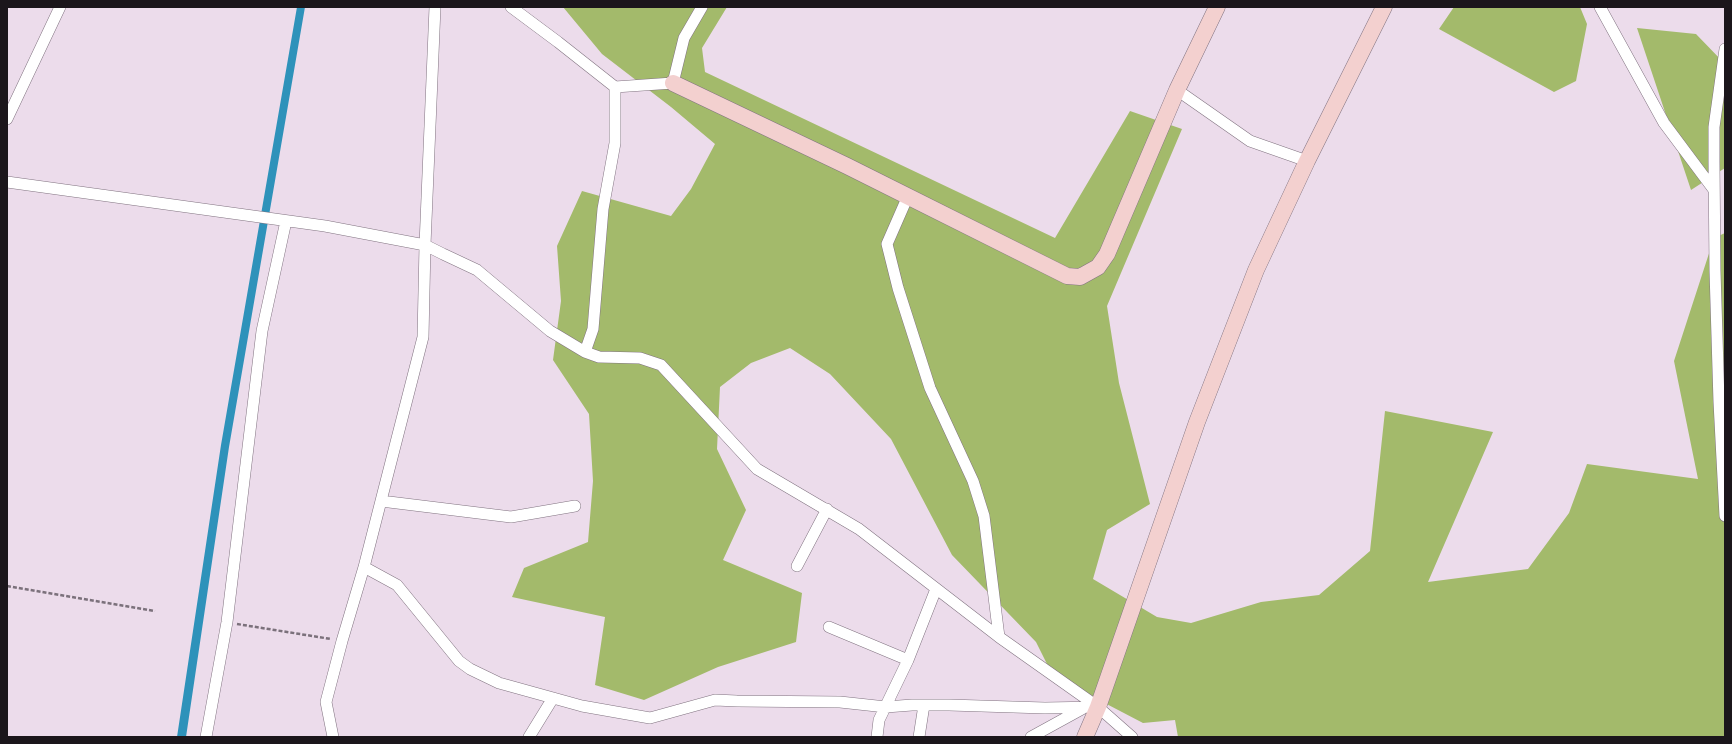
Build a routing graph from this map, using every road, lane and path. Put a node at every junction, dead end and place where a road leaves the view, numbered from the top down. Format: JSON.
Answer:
{"nodes":[{"id":1,"x":60,"y":7,"type":"edge"},
{"id":2,"x":435,"y":7,"type":"edge"},
{"id":3,"x":511,"y":7,"type":"edge"},
{"id":4,"x":702,"y":7,"type":"edge"},
{"id":5,"x":1217,"y":7,"type":"edge"},
{"id":6,"x":1384,"y":7,"type":"edge"},
{"id":7,"x":1600,"y":7,"type":"edge"},
{"id":8,"x":1725,"y":49,"type":"edge"},
{"id":9,"x":673,"y":83,"type":"junction"},
{"id":10,"x":615,"y":87,"type":"junction"},
{"id":11,"x":1177,"y":90,"type":"junction"},
{"id":12,"x":7,"y":119,"type":"edge"},
{"id":13,"x":1307,"y":161,"type":"junction"},
{"id":14,"x":7,"y":182,"type":"edge"},
{"id":15,"x":1714,"y":190,"type":"junction"},
{"id":16,"x":908,"y":196,"type":"junction"},
{"id":17,"x":286,"y":221,"type":"junction"},
{"id":18,"x":425,"y":245,"type":"junction"},
{"id":19,"x":585,"y":352,"type":"junction"},
{"id":20,"x":1722,"y":402,"type":"edge"},
{"id":21,"x":381,"y":501,"type":"junction"},
{"id":22,"x":575,"y":506,"type":"dead end"},
{"id":23,"x":827,"y":509,"type":"junction"},
{"id":24,"x":1725,"y":516,"type":"edge"},
{"id":25,"x":797,"y":566,"type":"dead end"},
{"id":26,"x":364,"y":567,"type":"junction"},
{"id":27,"x":7,"y":586,"type":"edge"},
{"id":28,"x":936,"y":589,"type":"junction"},
{"id":29,"x":155,"y":611,"type":"dead end"},
{"id":30,"x":226,"y":622,"type":"junction"},
{"id":31,"x":829,"y":627,"type":"dead end"},
{"id":32,"x":999,"y":637,"type":"junction"},
{"id":33,"x":342,"y":641,"type":"junction"},
{"id":34,"x":908,"y":660,"type":"junction"},
{"id":35,"x":553,"y":698,"type":"junction"},
{"id":36,"x":924,"y":705,"type":"junction"},
{"id":37,"x":886,"y":707,"type":"junction"},
{"id":38,"x":1091,"y":707,"type":"junction"},
{"id":39,"x":206,"y":737,"type":"edge"},
{"id":40,"x":333,"y":737,"type":"edge"},
{"id":41,"x":529,"y":737,"type":"edge"},
{"id":42,"x":876,"y":737,"type":"edge"},
{"id":43,"x":919,"y":737,"type":"edge"},
{"id":44,"x":1031,"y":737,"type":"edge"},
{"id":45,"x":1085,"y":737,"type":"edge"},
{"id":46,"x":1132,"y":737,"type":"edge"}],
"edges":[{"from":1,"to":12,"type":"street"},
{"from":2,"to":18,"type":"street"},
{"from":3,"to":10,"type":"street"},
{"from":4,"to":9,"type":"street"},
{"from":5,"to":11,"type":"street"},
{"from":6,"to":13,"type":"street"},
{"from":7,"to":15,"type":"street"},
{"from":8,"to":15,"type":"street"},
{"from":9,"to":10,"type":"street"},
{"from":9,"to":16,"type":"street"},
{"from":10,"to":19,"type":"street"},
{"from":11,"to":13,"type":"street"},
{"from":11,"to":16,"type":"street"},
{"from":13,"to":38,"type":"street"},
{"from":14,"to":17,"type":"street"},
{"from":15,"to":20,"type":"street"},
{"from":16,"to":32,"type":"street"},
{"from":17,"to":18,"type":"street"},
{"from":17,"to":30,"type":"street"},
{"from":18,"to":19,"type":"street"},
{"from":18,"to":21,"type":"street"},
{"from":19,"to":23,"type":"street"},
{"from":20,"to":24,"type":"street"},
{"from":21,"to":22,"type":"street"},
{"from":21,"to":26,"type":"street"},
{"from":23,"to":25,"type":"street"},
{"from":23,"to":28,"type":"street"},
{"from":26,"to":33,"type":"street"},
{"from":26,"to":35,"type":"street"},
{"from":27,"to":29,"type":"path"},
{"from":28,"to":32,"type":"street"},
{"from":28,"to":34,"type":"street"},
{"from":30,"to":33,"type":"path"},
{"from":30,"to":39,"type":"street"},
{"from":31,"to":34,"type":"street"},
{"from":32,"to":38,"type":"street"},
{"from":33,"to":40,"type":"street"},
{"from":34,"to":37,"type":"street"},
{"from":35,"to":37,"type":"street"},
{"from":35,"to":41,"type":"street"},
{"from":36,"to":37,"type":"street"},
{"from":36,"to":38,"type":"street"},
{"from":36,"to":43,"type":"street"},
{"from":37,"to":42,"type":"street"},
{"from":38,"to":44,"type":"street"},
{"from":38,"to":45,"type":"street"},
{"from":38,"to":46,"type":"street"}]}
